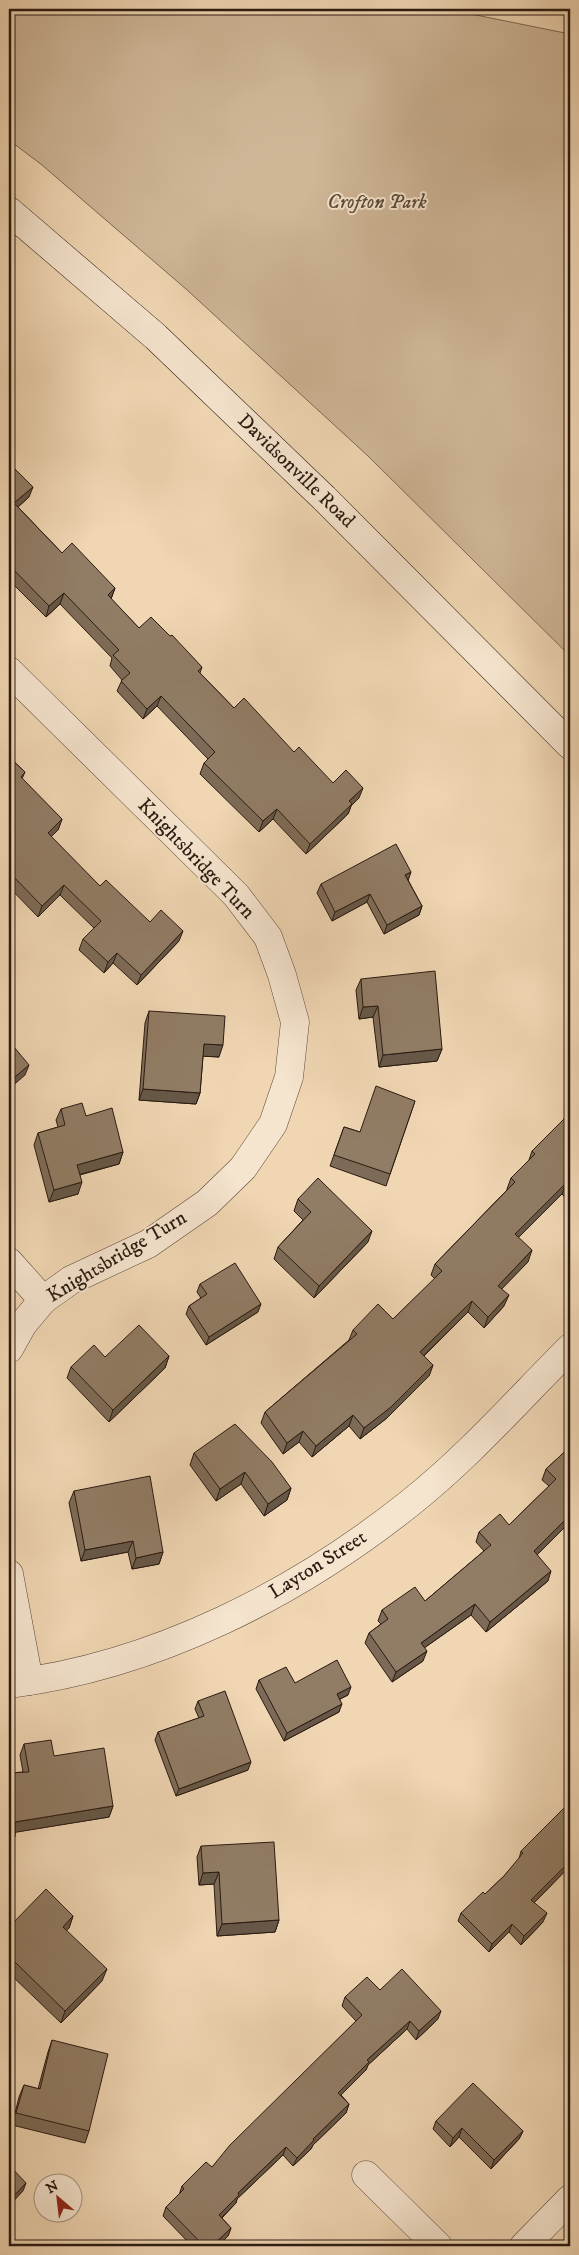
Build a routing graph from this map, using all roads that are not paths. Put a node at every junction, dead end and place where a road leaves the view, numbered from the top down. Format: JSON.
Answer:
{"nodes":[{"id":1,"x":9,"y":211,"type":"edge"},
{"id":2,"x":9,"y":671,"type":"edge"},
{"id":3,"x":570,"y":745,"type":"edge"},
{"id":4,"x":9,"y":1262,"type":"edge"},
{"id":5,"x":43,"y":1300,"type":"junction"},
{"id":6,"x":9,"y":1348,"type":"edge"},
{"id":7,"x":570,"y":1348,"type":"edge"},
{"id":8,"x":9,"y":1574,"type":"edge"},
{"id":9,"x":19,"y":1683,"type":"edge"},
{"id":10,"x":366,"y":2176,"type":"dead end"},
{"id":11,"x":570,"y":2199,"type":"edge"},
{"id":12,"x":438,"y":2246,"type":"edge"},
{"id":13,"x":524,"y":2246,"type":"edge"}],
"edges":[{"from":1,"to":3,"type":"street","name":"Davidsonville Road"},
{"from":2,"to":5,"type":"street","name":"Knightsbridge Turn"},
{"from":4,"to":5,"type":"street"},
{"from":5,"to":6,"type":"street","name":"Knightsbridge Turn"},
{"from":7,"to":9,"type":"street","name":"Layton Street"},
{"from":8,"to":9,"type":"street"},
{"from":10,"to":12,"type":"street"},
{"from":11,"to":13,"type":"street"}]}
